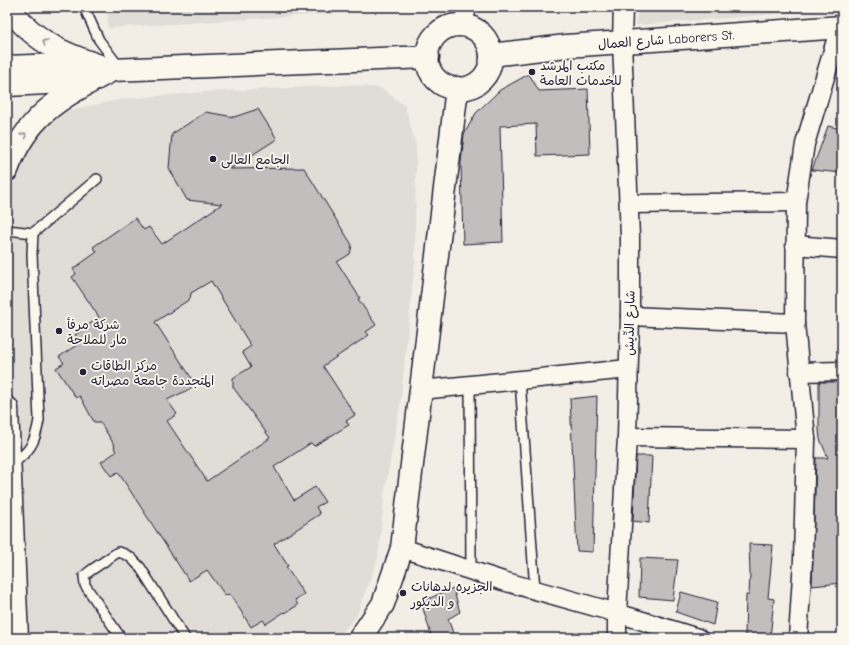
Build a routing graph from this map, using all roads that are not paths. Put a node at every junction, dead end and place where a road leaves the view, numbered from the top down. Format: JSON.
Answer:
{"nodes":[{"id":1,"x":8,"y":7,"type":"edge"},
{"id":2,"x":84,"y":7,"type":"edge"},
{"id":3,"x":623,"y":7,"type":"edge"},
{"id":4,"x":465,"y":16,"type":"edge"},
{"id":5,"x":841,"y":27,"type":"edge"},
{"id":6,"x":622,"y":42,"type":"junction"},
{"id":7,"x":491,"y":55,"type":"junction"},
{"id":8,"x":428,"y":57,"type":"junction"},
{"id":9,"x":7,"y":67,"type":"edge"},
{"id":10,"x":104,"y":71,"type":"junction"},
{"id":11,"x":7,"y":85,"type":"edge"},
{"id":12,"x":457,"y":88,"type":"junction"},
{"id":13,"x":7,"y":170,"type":"edge"},
{"id":14,"x":97,"y":180,"type":"dead end"},
{"id":15,"x":796,"y":202,"type":"junction"},
{"id":16,"x":629,"y":204,"type":"junction"},
{"id":17,"x":7,"y":230,"type":"edge"},
{"id":18,"x":33,"y":233,"type":"junction"},
{"id":19,"x":795,"y":245,"type":"junction"},
{"id":20,"x":842,"y":249,"type":"edge"},
{"id":21,"x":630,"y":316,"type":"junction"},
{"id":22,"x":795,"y":323,"type":"junction"},
{"id":23,"x":628,"y":369,"type":"junction"},
{"id":24,"x":842,"y":371,"type":"edge"},
{"id":25,"x":800,"y":372,"type":"junction"},
{"id":26,"x":520,"y":380,"type":"junction"},
{"id":27,"x":470,"y":385,"type":"junction"},
{"id":28,"x":421,"y":390,"type":"junction"},
{"id":29,"x":7,"y":408,"type":"edge"},
{"id":30,"x":627,"y":437,"type":"junction"},
{"id":31,"x":806,"y":439,"type":"junction"},
{"id":32,"x":9,"y":466,"type":"junction"},
{"id":33,"x":402,"y":548,"type":"junction"},
{"id":34,"x":471,"y":571,"type":"junction"},
{"id":35,"x":535,"y":590,"type":"junction"},
{"id":36,"x":617,"y":613,"type":"junction"},
{"id":37,"x":17,"y":638,"type":"edge"},
{"id":38,"x":121,"y":638,"type":"edge"},
{"id":39,"x":185,"y":638,"type":"edge"},
{"id":40,"x":360,"y":638,"type":"edge"},
{"id":41,"x":617,"y":638,"type":"edge"},
{"id":42,"x":698,"y":638,"type":"edge"},
{"id":43,"x":798,"y":638,"type":"edge"}],
"edges":[{"from":10,"to":1,"type":"main road","one_way":true},
{"from":2,"to":10,"type":"lane"},
{"from":3,"to":6,"type":"street","name":"شارع الدِّيسْ"},
{"from":4,"to":7,"type":"main road"},
{"from":4,"to":8,"type":"main road"},
{"from":5,"to":6,"type":"main road","name":"شارع العمال Laborers St."},
{"from":5,"to":15,"type":"street"},
{"from":6,"to":7,"type":"main road","name":"شارع العمال Laborers St."},
{"from":6,"to":16,"type":"street","name":"شارع الدِّيسْ"},
{"from":7,"to":12,"type":"main road"},
{"from":8,"to":10,"type":"main road"},
{"from":8,"to":12,"type":"main road"},
{"from":9,"to":10,"type":"main road"},
{"from":10,"to":11,"type":"main road"},
{"from":13,"to":10,"type":"main road","one_way":true},
{"from":12,"to":28,"type":"main road"},
{"from":14,"to":18,"type":"lane"},
{"from":15,"to":16,"type":"street"},
{"from":15,"to":19,"type":"street"},
{"from":16,"to":21,"type":"street","name":"شارع الدِّيسْ"},
{"from":17,"to":18,"type":"lane"},
{"from":18,"to":32,"type":"lane"},
{"from":19,"to":20,"type":"street"},
{"from":19,"to":22,"type":"street"},
{"from":21,"to":22,"type":"street"},
{"from":21,"to":23,"type":"street","name":"شارع الدِّيسْ"},
{"from":22,"to":25,"type":"street"},
{"from":23,"to":26,"type":"street"},
{"from":23,"to":30,"type":"street","name":"شارع الدِّيسْ"},
{"from":24,"to":25,"type":"street"},
{"from":25,"to":31,"type":"street"},
{"from":26,"to":27,"type":"street"},
{"from":26,"to":35,"type":"lane"},
{"from":27,"to":28,"type":"street"},
{"from":27,"to":34,"type":"lane"},
{"from":28,"to":33,"type":"main road"},
{"from":29,"to":32,"type":"main road"},
{"from":30,"to":31,"type":"street"},
{"from":30,"to":36,"type":"street","name":"شارع الدِّيسْ"},
{"from":31,"to":43,"type":"street"},
{"from":32,"to":37,"type":"main road"},
{"from":33,"to":34,"type":"street"},
{"from":33,"to":40,"type":"main road"},
{"from":34,"to":35,"type":"street"},
{"from":35,"to":36,"type":"street"},
{"from":36,"to":41,"type":"street","name":"شارع الدِّيسْ"},
{"from":36,"to":42,"type":"street"},
{"from":38,"to":39,"type":"lane"}]}
